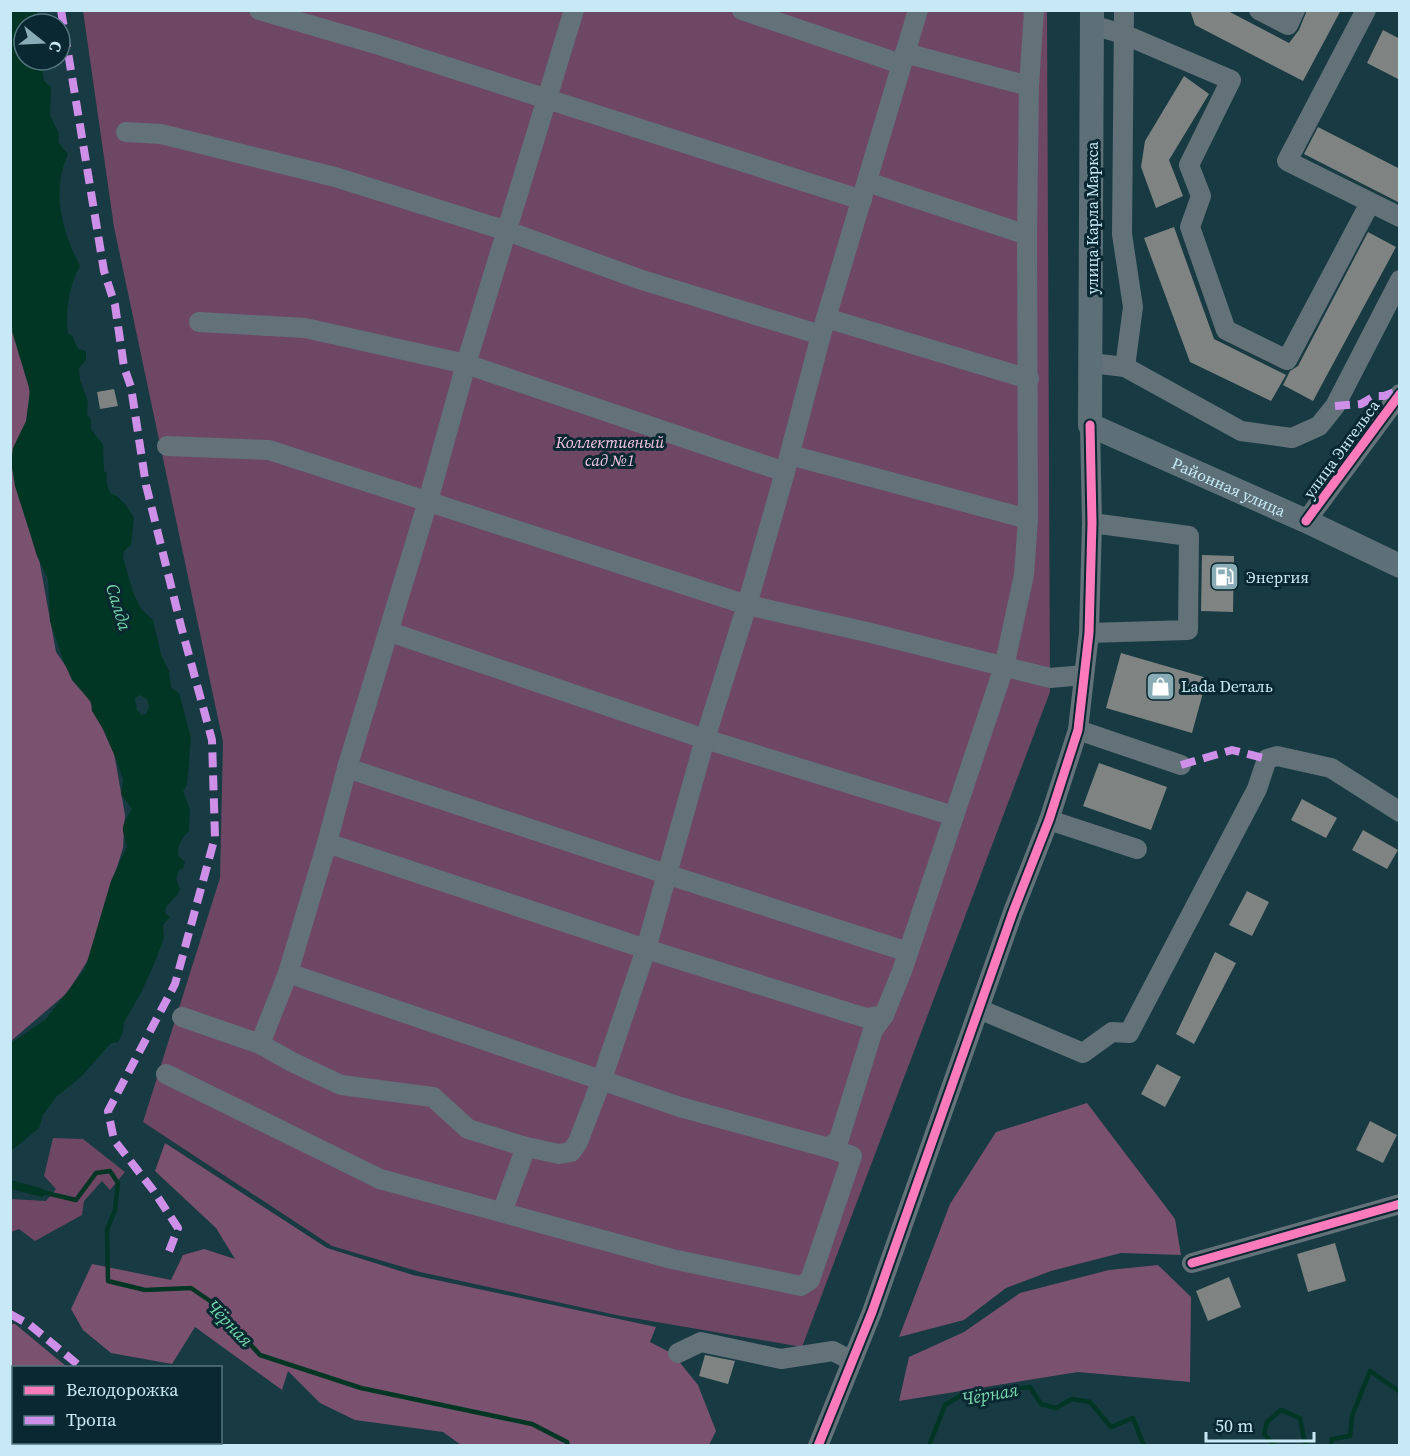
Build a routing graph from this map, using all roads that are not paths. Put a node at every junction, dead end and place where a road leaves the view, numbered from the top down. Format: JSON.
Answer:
{"nodes":[{"id":1,"x":258,"y":10,"type":"edge"},
{"id":2,"x":574,"y":10,"type":"edge"},
{"id":3,"x":742,"y":10,"type":"edge"},
{"id":4,"x":918,"y":10,"type":"edge"},
{"id":5,"x":1034,"y":10,"type":"edge"},
{"id":6,"x":1124,"y":10,"type":"edge"},
{"id":7,"x":1259,"y":10,"type":"edge"},
{"id":8,"x":1295,"y":10,"type":"edge"},
{"id":9,"x":1366,"y":10,"type":"edge"},
{"id":10,"x":1092,"y":18,"type":"edge"},
{"id":11,"x":1123,"y":34,"type":"junction"},
{"id":12,"x":903,"y":58,"type":"junction"},
{"id":13,"x":1029,"y":86,"type":"junction"},
{"id":14,"x":547,"y":99,"type":"junction"},
{"id":15,"x":126,"y":132,"type":"dead end"},
{"id":16,"x":865,"y":191,"type":"junction"},
{"id":17,"x":1370,"y":203,"type":"junction"},
{"id":18,"x":1400,"y":217,"type":"edge"},
{"id":19,"x":507,"y":231,"type":"junction"},
{"id":20,"x":1027,"y":235,"type":"junction"},
{"id":21,"x":1400,"y":280,"type":"edge"},
{"id":22,"x":199,"y":322,"type":"dead end"},
{"id":23,"x":823,"y":327,"type":"junction"},
{"id":24,"x":1091,"y":363,"type":"junction"},
{"id":25,"x":466,"y":364,"type":"junction"},
{"id":26,"x":1125,"y":367,"type":"junction"},
{"id":27,"x":1029,"y":379,"type":"junction"},
{"id":28,"x":1400,"y":394,"type":"edge"},
{"id":29,"x":1090,"y":425,"type":"junction"},
{"id":30,"x":167,"y":446,"type":"dead end"},
{"id":31,"x":788,"y":463,"type":"junction"},
{"id":32,"x":428,"y":501,"type":"junction"},
{"id":33,"x":1029,"y":519,"type":"junction"},
{"id":34,"x":1306,"y":521,"type":"junction"},
{"id":35,"x":1092,"y":523,"type":"junction"},
{"id":36,"x":1400,"y":566,"type":"edge"},
{"id":37,"x":747,"y":605,"type":"junction"},
{"id":38,"x":390,"y":632,"type":"junction"},
{"id":39,"x":1089,"y":633,"type":"junction"},
{"id":40,"x":1004,"y":667,"type":"junction"},
{"id":41,"x":1084,"y":675,"type":"junction"},
{"id":42,"x":1078,"y":730,"type":"junction"},
{"id":43,"x":705,"y":739,"type":"junction"},
{"id":44,"x":1181,"y":765,"type":"dead end"},
{"id":45,"x":347,"y":768,"type":"junction"},
{"id":46,"x":1400,"y":812,"type":"edge"},
{"id":47,"x":954,"y":816,"type":"junction"},
{"id":48,"x":1049,"y":820,"type":"junction"},
{"id":49,"x":327,"y":843,"type":"junction"},
{"id":50,"x":1137,"y":849,"type":"dead end"},
{"id":51,"x":666,"y":874,"type":"junction"},
{"id":52,"x":646,"y":949,"type":"junction"},
{"id":53,"x":908,"y":952,"type":"junction"},
{"id":54,"x":288,"y":973,"type":"junction"},
{"id":55,"x":979,"y":1009,"type":"junction"},
{"id":56,"x":884,"y":1015,"type":"junction"},
{"id":57,"x":182,"y":1017,"type":"dead end"},
{"id":58,"x":260,"y":1044,"type":"junction"},
{"id":59,"x":166,"y":1074,"type":"dead end"},
{"id":60,"x":602,"y":1079,"type":"junction"},
{"id":61,"x":526,"y":1147,"type":"junction"},
{"id":62,"x":829,"y":1148,"type":"junction"},
{"id":63,"x":1400,"y":1204,"type":"edge"},
{"id":64,"x":502,"y":1212,"type":"junction"},
{"id":65,"x":1192,"y":1263,"type":"dead end"},
{"id":66,"x":678,"y":1353,"type":"dead end"},
{"id":67,"x":852,"y":1360,"type":"junction"},
{"id":68,"x":818,"y":1446,"type":"edge"}],
"edges":[{"from":1,"to":14,"type":"street"},
{"from":2,"to":14,"type":"street"},
{"from":3,"to":12,"type":"street"},
{"from":4,"to":12,"type":"street"},
{"from":5,"to":13,"type":"street"},
{"from":6,"to":11,"type":"street"},
{"from":7,"to":8,"type":"street"},
{"from":9,"to":17,"type":"street"},
{"from":10,"to":11,"type":"street"},
{"from":10,"to":24,"type":"main road","name":"улица Карла Маркса"},
{"from":11,"to":17,"type":"street"},
{"from":11,"to":26,"type":"street"},
{"from":12,"to":13,"type":"street"},
{"from":12,"to":16,"type":"street"},
{"from":13,"to":20,"type":"street"},
{"from":14,"to":16,"type":"street"},
{"from":14,"to":19,"type":"street"},
{"from":15,"to":19,"type":"street"},
{"from":16,"to":20,"type":"street"},
{"from":16,"to":23,"type":"street"},
{"from":17,"to":18,"type":"street"},
{"from":19,"to":23,"type":"street"},
{"from":19,"to":25,"type":"street"},
{"from":20,"to":27,"type":"street"},
{"from":21,"to":26,"type":"street"},
{"from":22,"to":25,"type":"street"},
{"from":23,"to":27,"type":"street"},
{"from":23,"to":31,"type":"street"},
{"from":24,"to":26,"type":"street"},
{"from":24,"to":29,"type":"main road","name":"улица Карла Маркса"},
{"from":25,"to":31,"type":"street"},
{"from":25,"to":32,"type":"street"},
{"from":27,"to":33,"type":"street"},
{"from":28,"to":34,"type":"street","name":"улица Энгельса"},
{"from":29,"to":34,"type":"main road","name":"Районная улица"},
{"from":29,"to":35,"type":"street"},
{"from":30,"to":32,"type":"street"},
{"from":31,"to":33,"type":"street"},
{"from":31,"to":37,"type":"street"},
{"from":32,"to":37,"type":"street"},
{"from":32,"to":38,"type":"street"},
{"from":33,"to":40,"type":"street"},
{"from":34,"to":36,"type":"main road","name":"Районная улица"},
{"from":35,"to":39,"type":"street"},
{"from":35,"to":39,"type":"street"},
{"from":37,"to":40,"type":"street"},
{"from":37,"to":43,"type":"street"},
{"from":38,"to":43,"type":"street"},
{"from":38,"to":45,"type":"street"},
{"from":39,"to":41,"type":"street"},
{"from":40,"to":41,"type":"street"},
{"from":40,"to":47,"type":"street"},
{"from":41,"to":42,"type":"street"},
{"from":42,"to":44,"type":"street"},
{"from":42,"to":48,"type":"street"},
{"from":43,"to":47,"type":"street"},
{"from":43,"to":51,"type":"street"},
{"from":45,"to":49,"type":"street"},
{"from":45,"to":51,"type":"street"},
{"from":46,"to":55,"type":"street"},
{"from":47,"to":53,"type":"street"},
{"from":48,"to":50,"type":"street"},
{"from":48,"to":55,"type":"street"},
{"from":49,"to":52,"type":"street"},
{"from":49,"to":54,"type":"street"},
{"from":51,"to":52,"type":"street"},
{"from":51,"to":53,"type":"street"},
{"from":52,"to":56,"type":"street"},
{"from":52,"to":60,"type":"street"},
{"from":53,"to":56,"type":"street"},
{"from":54,"to":58,"type":"street"},
{"from":54,"to":60,"type":"street"},
{"from":55,"to":67,"type":"street"},
{"from":56,"to":62,"type":"street"},
{"from":57,"to":58,"type":"street"},
{"from":58,"to":61,"type":"street"},
{"from":59,"to":64,"type":"street"},
{"from":60,"to":61,"type":"street"},
{"from":60,"to":62,"type":"street"},
{"from":61,"to":64,"type":"street"},
{"from":62,"to":64,"type":"street"},
{"from":63,"to":65,"type":"street"},
{"from":66,"to":67,"type":"street"},
{"from":67,"to":68,"type":"street"}]}
